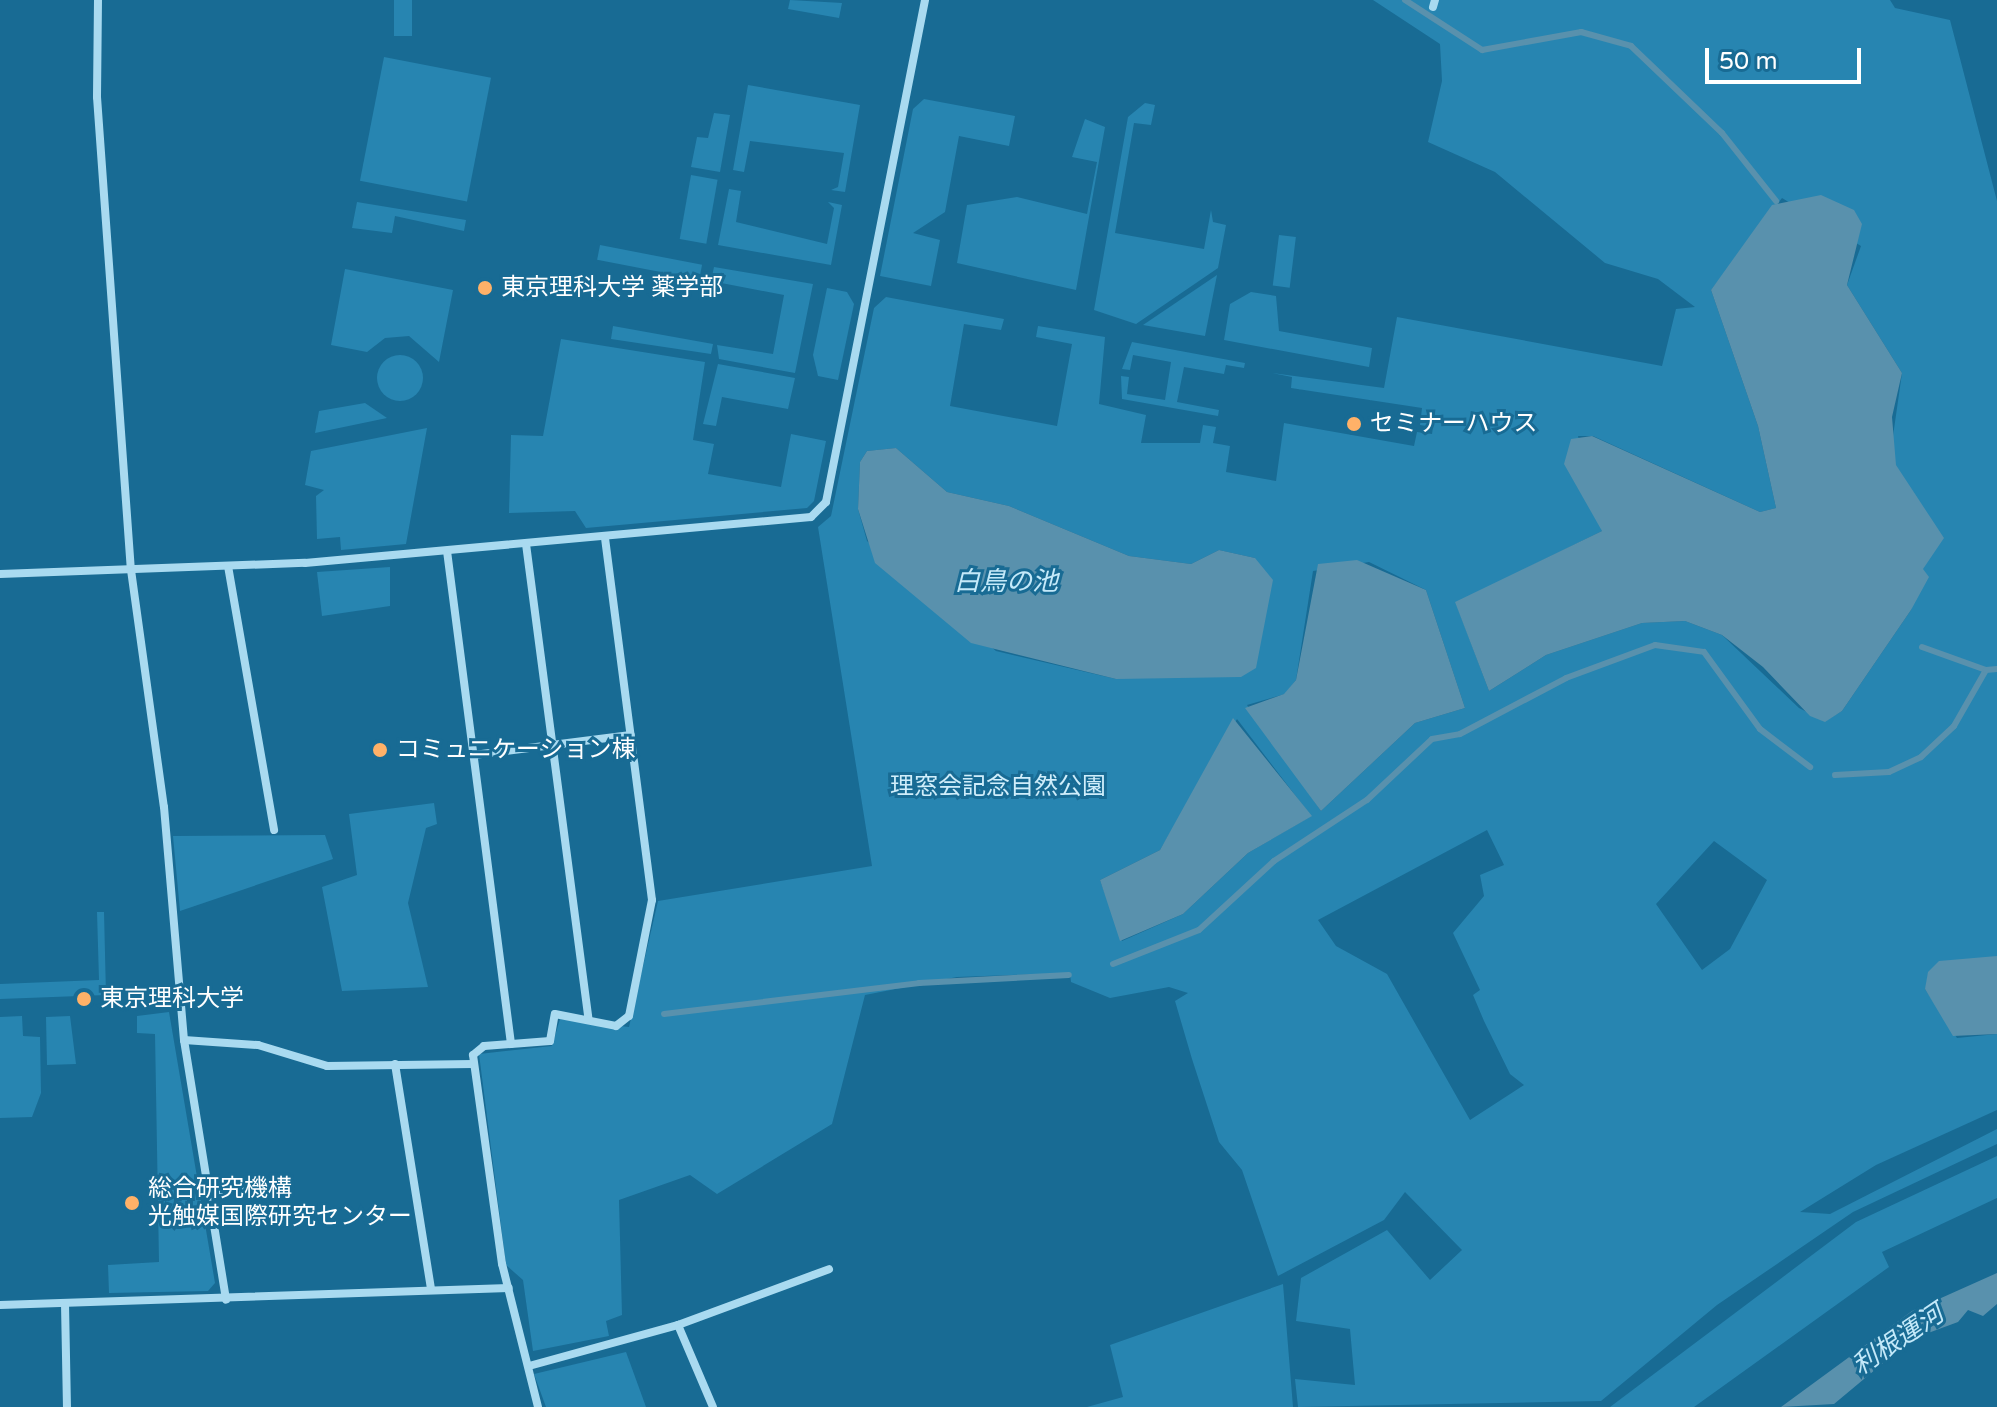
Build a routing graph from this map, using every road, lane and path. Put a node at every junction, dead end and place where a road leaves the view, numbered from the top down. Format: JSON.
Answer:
{"nodes":[{"id":1,"x":98,"y":0,"type":"edge"},
{"id":2,"x":925,"y":0,"type":"edge"},
{"id":3,"x":605,"y":537,"type":"junction"},
{"id":4,"x":526,"y":544,"type":"junction"},
{"id":5,"x":447,"y":551,"type":"junction"},
{"id":6,"x":228,"y":566,"type":"junction"},
{"id":7,"x":131,"y":570,"type":"junction"},
{"id":8,"x":0,"y":574,"type":"edge"},
{"id":9,"x":631,"y":735,"type":"junction"},
{"id":10,"x":552,"y":746,"type":"junction"},
{"id":11,"x":474,"y":755,"type":"junction"},
{"id":12,"x":274,"y":830,"type":"dead end"},
{"id":13,"x":588,"y":1017,"type":"junction"},
{"id":14,"x":184,"y":1040,"type":"junction"},
{"id":15,"x":511,"y":1044,"type":"junction"},
{"id":16,"x":395,"y":1064,"type":"junction"},
{"id":17,"x":473,"y":1064,"type":"junction"},
{"id":18,"x":289,"y":1180,"type":"dead end"},
{"id":19,"x":209,"y":1194,"type":"junction"},
{"id":20,"x":829,"y":1269,"type":"dead end"},
{"id":21,"x":509,"y":1288,"type":"junction"},
{"id":22,"x":431,"y":1289,"type":"junction"},
{"id":23,"x":226,"y":1300,"type":"junction"},
{"id":24,"x":65,"y":1304,"type":"junction"},
{"id":25,"x":0,"y":1305,"type":"edge"},
{"id":26,"x":678,"y":1325,"type":"junction"},
{"id":27,"x":529,"y":1366,"type":"junction"},
{"id":28,"x":67,"y":1407,"type":"edge"},
{"id":29,"x":538,"y":1407,"type":"edge"},
{"id":30,"x":713,"y":1407,"type":"edge"}],
"edges":[{"from":1,"to":7,"type":"street"},
{"from":2,"to":3,"type":"street"},
{"from":3,"to":4,"type":"street"},
{"from":3,"to":9,"type":"street"},
{"from":4,"to":5,"type":"street"},
{"from":4,"to":10,"type":"street"},
{"from":5,"to":6,"type":"street"},
{"from":5,"to":11,"type":"street"},
{"from":6,"to":7,"type":"street"},
{"from":6,"to":12,"type":"street"},
{"from":7,"to":8,"type":"street"},
{"from":7,"to":14,"type":"street"},
{"from":9,"to":10,"type":"street"},
{"from":9,"to":13,"type":"street"},
{"from":10,"to":11,"type":"street"},
{"from":10,"to":13,"type":"street"},
{"from":11,"to":15,"type":"street"},
{"from":13,"to":15,"type":"street"},
{"from":14,"to":16,"type":"street"},
{"from":14,"to":19,"type":"street"},
{"from":15,"to":17,"type":"street"},
{"from":16,"to":17,"type":"street"},
{"from":16,"to":22,"type":"street"},
{"from":17,"to":21,"type":"street"},
{"from":18,"to":19,"type":"street"},
{"from":19,"to":23,"type":"street"},
{"from":20,"to":26,"type":"street"},
{"from":21,"to":22,"type":"street"},
{"from":21,"to":27,"type":"street"},
{"from":22,"to":23,"type":"street"},
{"from":23,"to":24,"type":"street"},
{"from":24,"to":25,"type":"street"},
{"from":24,"to":28,"type":"street"},
{"from":26,"to":27,"type":"street"},
{"from":26,"to":30,"type":"street"},
{"from":27,"to":29,"type":"street"}]}
